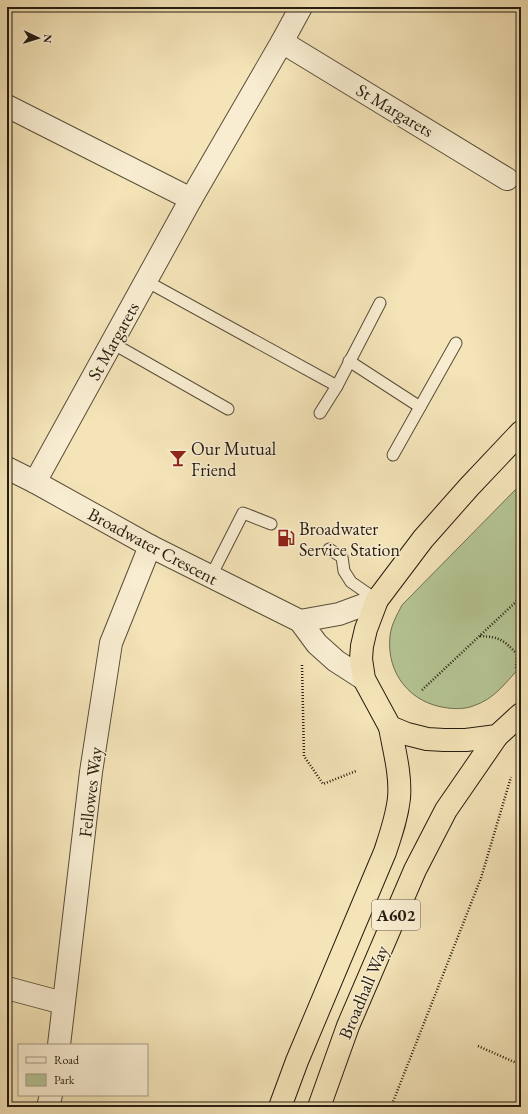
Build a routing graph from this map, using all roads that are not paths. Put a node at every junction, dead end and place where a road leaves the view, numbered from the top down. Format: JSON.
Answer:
{"nodes":[{"id":1,"x":301,"y":7,"type":"edge"},
{"id":2,"x":282,"y":42,"type":"junction"},
{"id":3,"x":7,"y":106,"type":"edge"},
{"id":4,"x":508,"y":179,"type":"dead end"},
{"id":5,"x":191,"y":199,"type":"junction"},
{"id":6,"x":146,"y":281,"type":"junction"},
{"id":7,"x":380,"y":303,"type":"dead end"},
{"id":8,"x":112,"y":343,"type":"junction"},
{"id":9,"x":456,"y":343,"type":"dead end"},
{"id":10,"x":349,"y":361,"type":"junction"},
{"id":11,"x":337,"y":386,"type":"junction"},
{"id":12,"x":420,"y":407,"type":"junction"},
{"id":13,"x":228,"y":409,"type":"dead end"},
{"id":14,"x":320,"y":413,"type":"dead end"},
{"id":15,"x":521,"y":432,"type":"edge"},
{"id":16,"x":513,"y":449,"type":"edge"},
{"id":17,"x":393,"y":455,"type":"dead end"},
{"id":18,"x":7,"y":468,"type":"edge"},
{"id":19,"x":35,"y":482,"type":"junction"},
{"id":20,"x":271,"y":524,"type":"dead end"},
{"id":21,"x":150,"y":546,"type":"junction"},
{"id":22,"x":329,"y":549,"type":"dead end"},
{"id":23,"x":211,"y":576,"type":"junction"},
{"id":24,"x":377,"y":600,"type":"junction"},
{"id":25,"x":300,"y":621,"type":"junction"},
{"id":26,"x":364,"y":679,"type":"junction"},
{"id":27,"x":521,"y":714,"type":"edge"},
{"id":28,"x":390,"y":727,"type":"junction"},
{"id":29,"x":497,"y":736,"type":"junction"},
{"id":30,"x":7,"y":988,"type":"edge"},
{"id":31,"x":63,"y":1003,"type":"junction"},
{"id":32,"x":59,"y":1044,"type":"edge"},
{"id":33,"x":51,"y":1096,"type":"edge"},
{"id":34,"x":48,"y":1107,"type":"edge"},
{"id":35,"x":280,"y":1107,"type":"edge"},
{"id":36,"x":319,"y":1107,"type":"edge"}],
"edges":[{"from":1,"to":2,"type":"street","name":"St Margarets"},
{"from":2,"to":4,"type":"street","name":"St Margarets"},
{"from":2,"to":5,"type":"street","name":"St Margarets"},
{"from":3,"to":5,"type":"street"},
{"from":5,"to":6,"type":"street","name":"St Margarets"},
{"from":6,"to":8,"type":"street","name":"St Margarets"},
{"from":6,"to":11,"type":"lane"},
{"from":7,"to":10,"type":"lane"},
{"from":8,"to":13,"type":"lane"},
{"from":8,"to":19,"type":"street","name":"St Margarets"},
{"from":9,"to":12,"type":"lane"},
{"from":10,"to":11,"type":"lane"},
{"from":10,"to":12,"type":"lane"},
{"from":11,"to":14,"type":"lane"},
{"from":12,"to":17,"type":"lane"},
{"from":15,"to":16,"type":"highway"},
{"from":16,"to":24,"type":"highway","name":"Broadhall Way"},
{"from":18,"to":19,"type":"street","name":"Broadwater Crescent"},
{"from":19,"to":21,"type":"street","name":"Broadwater Crescent"},
{"from":20,"to":23,"type":"lane"},
{"from":21,"to":23,"type":"street","name":"Broadwater Crescent"},
{"from":21,"to":31,"type":"street","name":"Fellowes Way"},
{"from":22,"to":24,"type":"lane"},
{"from":23,"to":25,"type":"street","name":"Broadwater Crescent"},
{"from":24,"to":25,"type":"street"},
{"from":24,"to":26,"type":"highway","name":"Broadhall Way"},
{"from":25,"to":26,"type":"street","name":"Broadwater Crescent"},
{"from":26,"to":28,"type":"highway","name":"Broadhall Way"},
{"from":27,"to":29,"type":"highway","name":"Broadhall Way"},
{"from":28,"to":29,"type":"highway"},
{"from":28,"to":35,"type":"highway","name":"Broadhall Way","number":"A602"},
{"from":29,"to":36,"type":"highway","name":"Broadhall Way","number":"A602"},
{"from":30,"to":31,"type":"street"},
{"from":31,"to":32,"type":"street","name":"Fellowes Way"},
{"from":33,"to":34,"type":"street"}]}
